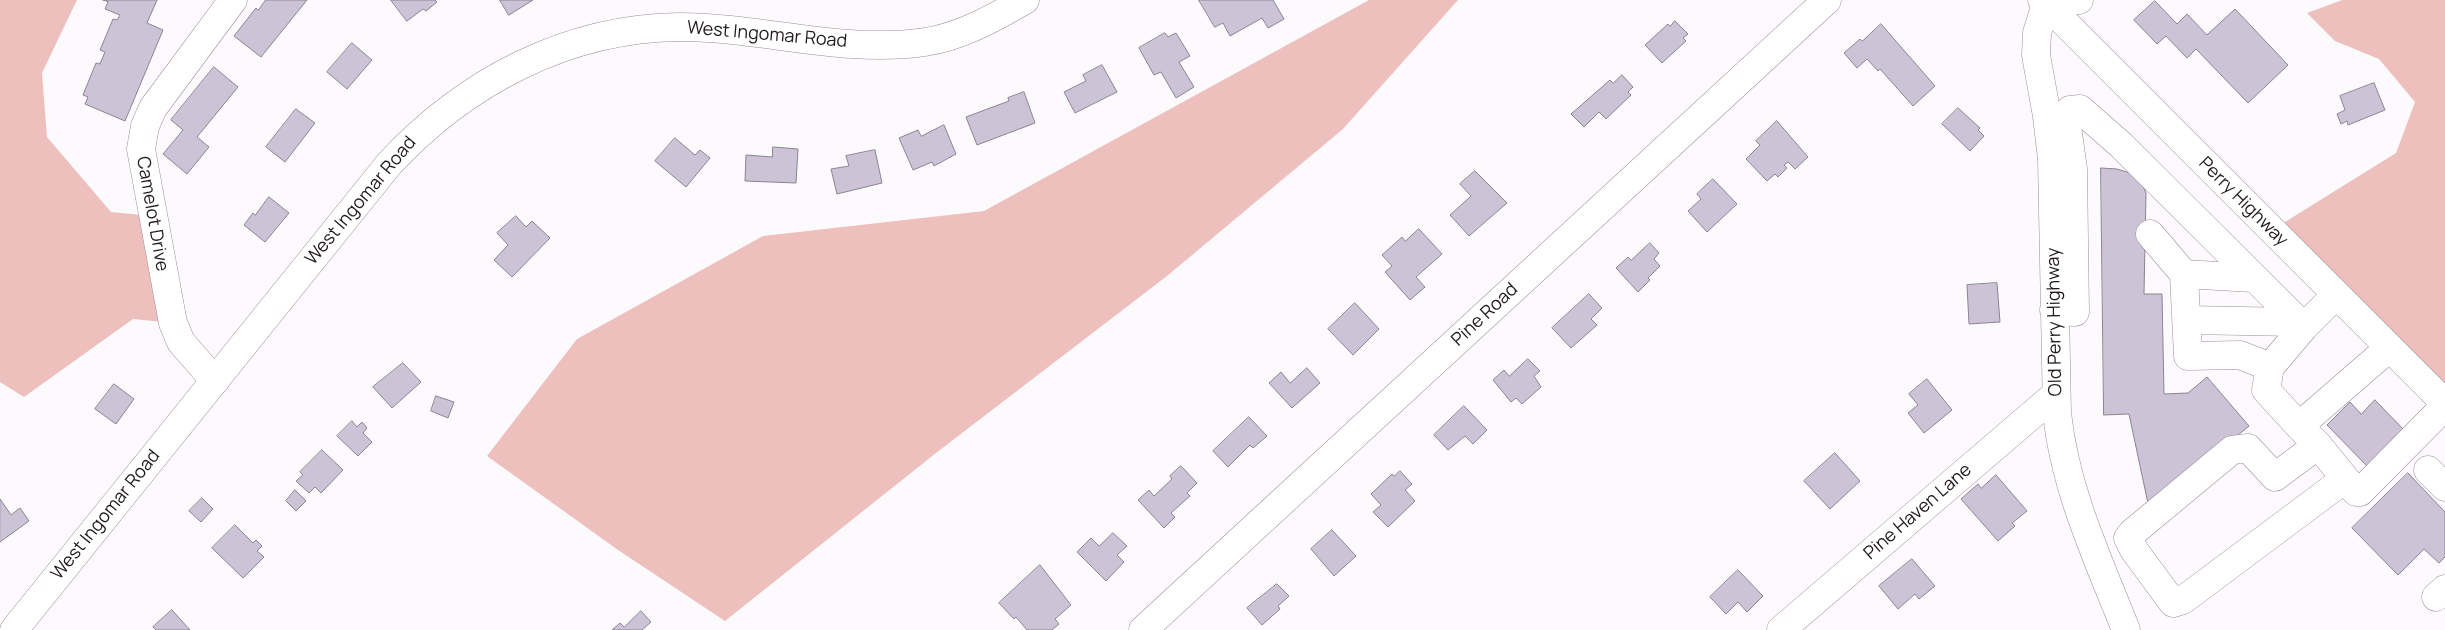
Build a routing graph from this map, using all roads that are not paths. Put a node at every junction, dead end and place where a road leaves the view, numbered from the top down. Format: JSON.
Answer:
{"nodes":[{"id":1,"x":233,"y":0,"type":"edge"},
{"id":2,"x":1025,"y":0,"type":"edge"},
{"id":3,"x":1827,"y":0,"type":"edge"},
{"id":4,"x":2079,"y":0,"type":"edge"},
{"id":5,"x":2044,"y":2,"type":"edge"},
{"id":6,"x":2150,"y":234,"type":"dead end"},
{"id":7,"x":2184,"y":274,"type":"junction"},
{"id":8,"x":2253,"y":278,"type":"junction"},
{"id":9,"x":2336,"y":295,"type":"junction"},
{"id":10,"x":2054,"y":310,"type":"junction"},
{"id":11,"x":2187,"y":320,"type":"junction"},
{"id":12,"x":2300,"y":325,"type":"junction"},
{"id":13,"x":2389,"y":348,"type":"junction"},
{"id":14,"x":2270,"y":367,"type":"junction"},
{"id":15,"x":215,"y":380,"type":"junction"},
{"id":16,"x":2055,"y":395,"type":"junction"},
{"id":17,"x":2445,"y":405,"type":"edge"},
{"id":18,"x":2309,"y":435,"type":"junction"},
{"id":19,"x":2275,"y":477,"type":"junction"},
{"id":20,"x":2345,"y":478,"type":"junction"},
{"id":21,"x":2303,"y":510,"type":"junction"},
{"id":22,"x":2129,"y":541,"type":"junction"},
{"id":23,"x":2096,"y":554,"type":"junction"},
{"id":24,"x":14,"y":630,"type":"edge"},
{"id":25,"x":1143,"y":630,"type":"edge"},
{"id":26,"x":1781,"y":630,"type":"edge"},
{"id":27,"x":2126,"y":630,"type":"edge"}],
"edges":[{"from":1,"to":15,"type":"street","name":"Camelot Drive"},
{"from":2,"to":15,"type":"street","name":"West Ingomar Road"},
{"from":3,"to":25,"type":"street","name":"Pine Road"},
{"from":4,"to":5,"type":"street"},
{"from":5,"to":9,"type":"street","name":"Perry Highway"},
{"from":5,"to":10,"type":"street","name":"Old Perry Highway"},
{"from":6,"to":7,"type":"street"},
{"from":7,"to":8,"type":"street"},
{"from":7,"to":11,"type":"street"},
{"from":8,"to":10,"type":"street"},
{"from":8,"to":12,"type":"street"},
{"from":9,"to":12,"type":"street"},
{"from":9,"to":13,"type":"street","name":"Perry Highway"},
{"from":10,"to":16,"type":"street","name":"Old Perry Highway"},
{"from":11,"to":12,"type":"street"},
{"from":11,"to":14,"type":"street"},
{"from":12,"to":14,"type":"street"},
{"from":13,"to":17,"type":"street","name":"Perry Highway"},
{"from":13,"to":18,"type":"street"},
{"from":14,"to":18,"type":"street"},
{"from":15,"to":24,"type":"street","name":"West Ingomar Road"},
{"from":16,"to":23,"type":"street","name":"Old Perry Highway"},
{"from":16,"to":26,"type":"street","name":"Pine Haven Lane"},
{"from":17,"to":20,"type":"street"},
{"from":18,"to":19,"type":"street"},
{"from":18,"to":20,"type":"street"},
{"from":19,"to":21,"type":"street"},
{"from":19,"to":22,"type":"street"},
{"from":20,"to":21,"type":"street"},
{"from":21,"to":22,"type":"street"},
{"from":22,"to":23,"type":"street"},
{"from":23,"to":27,"type":"street","name":"Old Perry Highway"}]}
